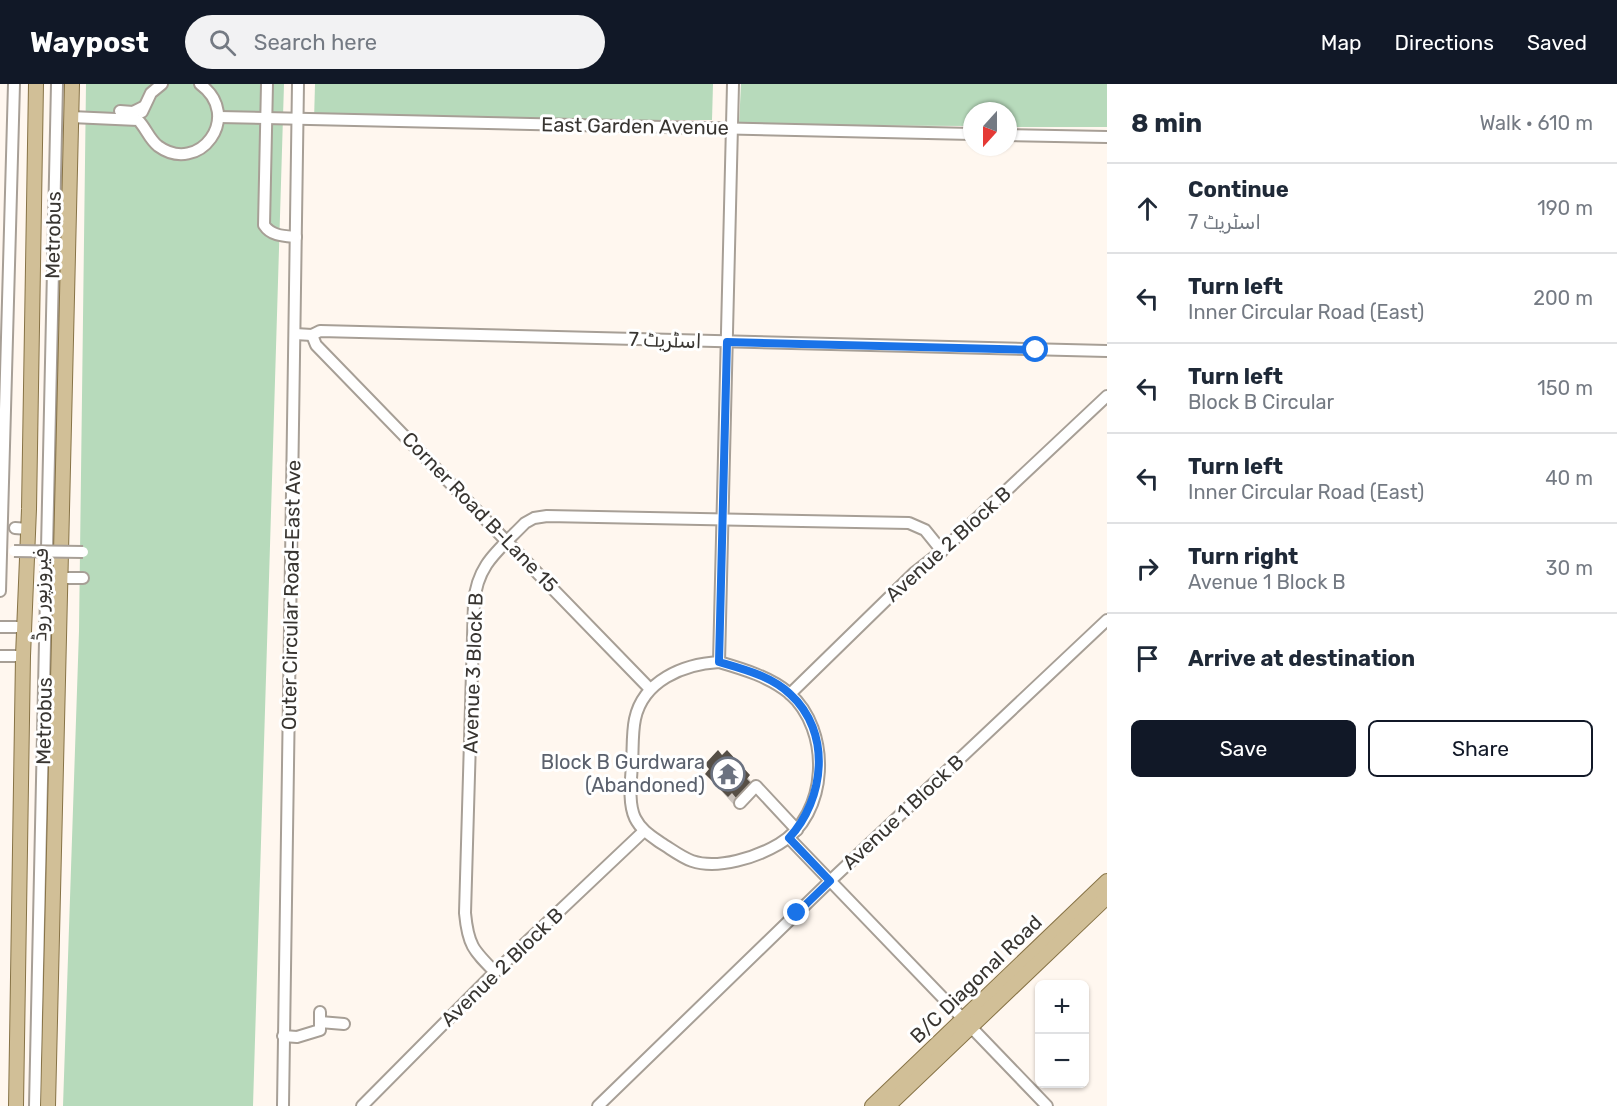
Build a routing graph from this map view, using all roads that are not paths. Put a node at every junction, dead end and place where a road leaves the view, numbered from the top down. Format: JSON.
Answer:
{"nodes":[{"id":1,"x":14,"y":84,"type":"edge"},
{"id":2,"x":36,"y":84,"type":"edge"},
{"id":3,"x":57,"y":84,"type":"edge"},
{"id":4,"x":72,"y":84,"type":"edge"},
{"id":5,"x":162,"y":84,"type":"edge"},
{"id":6,"x":200,"y":84,"type":"edge"},
{"id":7,"x":267,"y":84,"type":"edge"},
{"id":8,"x":298,"y":84,"type":"edge"},
{"id":9,"x":733,"y":84,"type":"edge"},
{"id":10,"x":143,"y":107,"type":"junction"},
{"id":11,"x":71,"y":113,"type":"junction"},
{"id":12,"x":219,"y":117,"type":"junction"},
{"id":13,"x":265,"y":117,"type":"junction"},
{"id":14,"x":297,"y":118,"type":"junction"},
{"id":15,"x":142,"y":125,"type":"junction"},
{"id":16,"x":732,"y":129,"type":"junction"},
{"id":17,"x":963,"y":134,"type":"edge"},
{"id":18,"x":1017,"y":135,"type":"edge"},
{"id":19,"x":1107,"y":137,"type":"edge"},
{"id":20,"x":296,"y":237,"type":"junction"},
{"id":21,"x":6,"y":260,"type":"edge"},
{"id":22,"x":296,"y":334,"type":"junction"},
{"id":23,"x":312,"y":335,"type":"junction"},
{"id":24,"x":727,"y":342,"type":"junction"},
{"id":25,"x":1107,"y":351,"type":"edge"},
{"id":26,"x":1107,"y":396,"type":"edge"},
{"id":27,"x":2,"y":507,"type":"edge"},
{"id":28,"x":722,"y":521,"type":"junction"},
{"id":29,"x":508,"y":541,"type":"junction"},
{"id":30,"x":14,"y":551,"type":"dead end"},
{"id":31,"x":942,"y":551,"type":"junction"},
{"id":32,"x":83,"y":552,"type":"dead end"},
{"id":33,"x":60,"y":579,"type":"junction"},
{"id":34,"x":83,"y":579,"type":"dead end"},
{"id":35,"x":0,"y":591,"type":"edge"},
{"id":36,"x":1107,"y":620,"type":"edge"},
{"id":37,"x":0,"y":627,"type":"edge"},
{"id":38,"x":24,"y":627,"type":"junction"},
{"id":39,"x":0,"y":656,"type":"edge"},
{"id":40,"x":23,"y":656,"type":"junction"},
{"id":41,"x":719,"y":662,"type":"junction"},
{"id":42,"x":650,"y":689,"type":"junction"},
{"id":43,"x":790,"y":694,"type":"junction"},
{"id":44,"x":740,"y":803,"type":"dead end"},
{"id":45,"x":644,"y":831,"type":"junction"},
{"id":46,"x":793,"y":834,"type":"junction"},
{"id":47,"x":830,"y":881,"type":"junction"},
{"id":48,"x":1107,"y":882,"type":"edge"},
{"id":49,"x":1107,"y":897,"type":"edge"},
{"id":50,"x":495,"y":972,"type":"junction"},
{"id":51,"x":965,"y":1023,"type":"junction"},
{"id":52,"x":344,"y":1024,"type":"dead end"},
{"id":53,"x":284,"y":1036,"type":"junction"},
{"id":54,"x":16,"y":1106,"type":"edge"},
{"id":55,"x":35,"y":1106,"type":"edge"},
{"id":56,"x":48,"y":1106,"type":"edge"},
{"id":57,"x":283,"y":1106,"type":"edge"},
{"id":58,"x":362,"y":1106,"type":"edge"},
{"id":59,"x":598,"y":1106,"type":"edge"},
{"id":60,"x":872,"y":1106,"type":"edge"},
{"id":61,"x":888,"y":1106,"type":"edge"},
{"id":62,"x":1047,"y":1106,"type":"edge"}],
"edges":[{"from":1,"to":21,"type":"street"},
{"from":2,"to":38,"type":"main road","name":"فیروزپور روڈ"},
{"from":3,"to":55,"type":"street","name":"Metrobus"},
{"from":4,"to":11,"type":"main road","name":"فیروزپور روڈ"},
{"from":5,"to":10,"type":"street"},
{"from":6,"to":12,"type":"street"},
{"from":7,"to":13,"type":"street"},
{"from":8,"to":14,"type":"street","name":"Outer Circular Road-East Ave"},
{"from":9,"to":16,"type":"street"},
{"from":10,"to":11,"type":"street"},
{"from":10,"to":15,"type":"street"},
{"from":11,"to":15,"type":"street"},
{"from":11,"to":33,"type":"main road","name":"فیروزپور روڈ"},
{"from":12,"to":13,"type":"street","name":"East Garden Avenue"},
{"from":12,"to":15,"type":"street"},
{"from":13,"to":14,"type":"street","name":"East Garden Avenue"},
{"from":13,"to":20,"type":"street"},
{"from":14,"to":16,"type":"street","name":"East Garden Avenue"},
{"from":14,"to":20,"type":"street","name":"Outer Circular Road-East Ave"},
{"from":16,"to":17,"type":"street","name":"East Garden Avenue"},
{"from":16,"to":24,"type":"street"},
{"from":18,"to":19,"type":"street"},
{"from":20,"to":22,"type":"street","name":"Outer Circular Road-East Ave"},
{"from":21,"to":27,"type":"street"},
{"from":22,"to":23,"type":"street","name":"اسٹریٹ 7"},
{"from":22,"to":53,"type":"street","name":"Outer Circular Road-East Ave"},
{"from":23,"to":24,"type":"street","name":"اسٹریٹ 7"},
{"from":23,"to":29,"type":"street","name":"Corner Road B-Lane 15"},
{"from":24,"to":25,"type":"street","name":"اسٹریٹ 7"},
{"from":24,"to":28,"type":"street"},
{"from":26,"to":31,"type":"street","name":"Avenue 2 Block B"},
{"from":27,"to":35,"type":"street"},
{"from":28,"to":29,"type":"street","name":"Avenue 3 Block B"},
{"from":28,"to":31,"type":"street","name":"Avenue 3 Block B"},
{"from":28,"to":41,"type":"street"},
{"from":29,"to":42,"type":"street","name":"Corner Road B-Lane 15"},
{"from":29,"to":50,"type":"street","name":"Avenue 3 Block B"},
{"from":30,"to":32,"type":"street","bridge":true},
{"from":31,"to":43,"type":"street","name":"Avenue 2 Block B"},
{"from":33,"to":34,"type":"street"},
{"from":33,"to":56,"type":"main road","name":"فیروزپور روڈ"},
{"from":36,"to":47,"type":"street","name":"Avenue 1 Block B"},
{"from":37,"to":38,"type":"street"},
{"from":38,"to":40,"type":"main road","name":"فیروزپور روڈ"},
{"from":39,"to":40,"type":"street"},
{"from":40,"to":54,"type":"main road","name":"فیروزپور روڈ"},
{"from":41,"to":42,"type":"street"},
{"from":41,"to":43,"type":"street"},
{"from":42,"to":45,"type":"street"},
{"from":43,"to":46,"type":"street"},
{"from":44,"to":46,"type":"street"},
{"from":45,"to":46,"type":"street"},
{"from":45,"to":50,"type":"street","name":"Avenue 2 Block B"},
{"from":46,"to":47,"type":"street"},
{"from":47,"to":51,"type":"street"},
{"from":47,"to":59,"type":"street","name":"Avenue 1 Block B"},
{"from":48,"to":51,"type":"main road","name":"B/C Diagonal Road"},
{"from":49,"to":51,"type":"main road","name":"B/C Diagonal Road"},
{"from":50,"to":58,"type":"street","name":"Avenue 2 Block B"},
{"from":51,"to":60,"type":"main road","name":"B/C Diagonal Road"},
{"from":51,"to":61,"type":"main road","name":"B/C Diagonal Road"},
{"from":51,"to":62,"type":"street"},
{"from":52,"to":53,"type":"street"},
{"from":53,"to":57,"type":"street","name":"Outer Circular Road-East Ave"}]}
